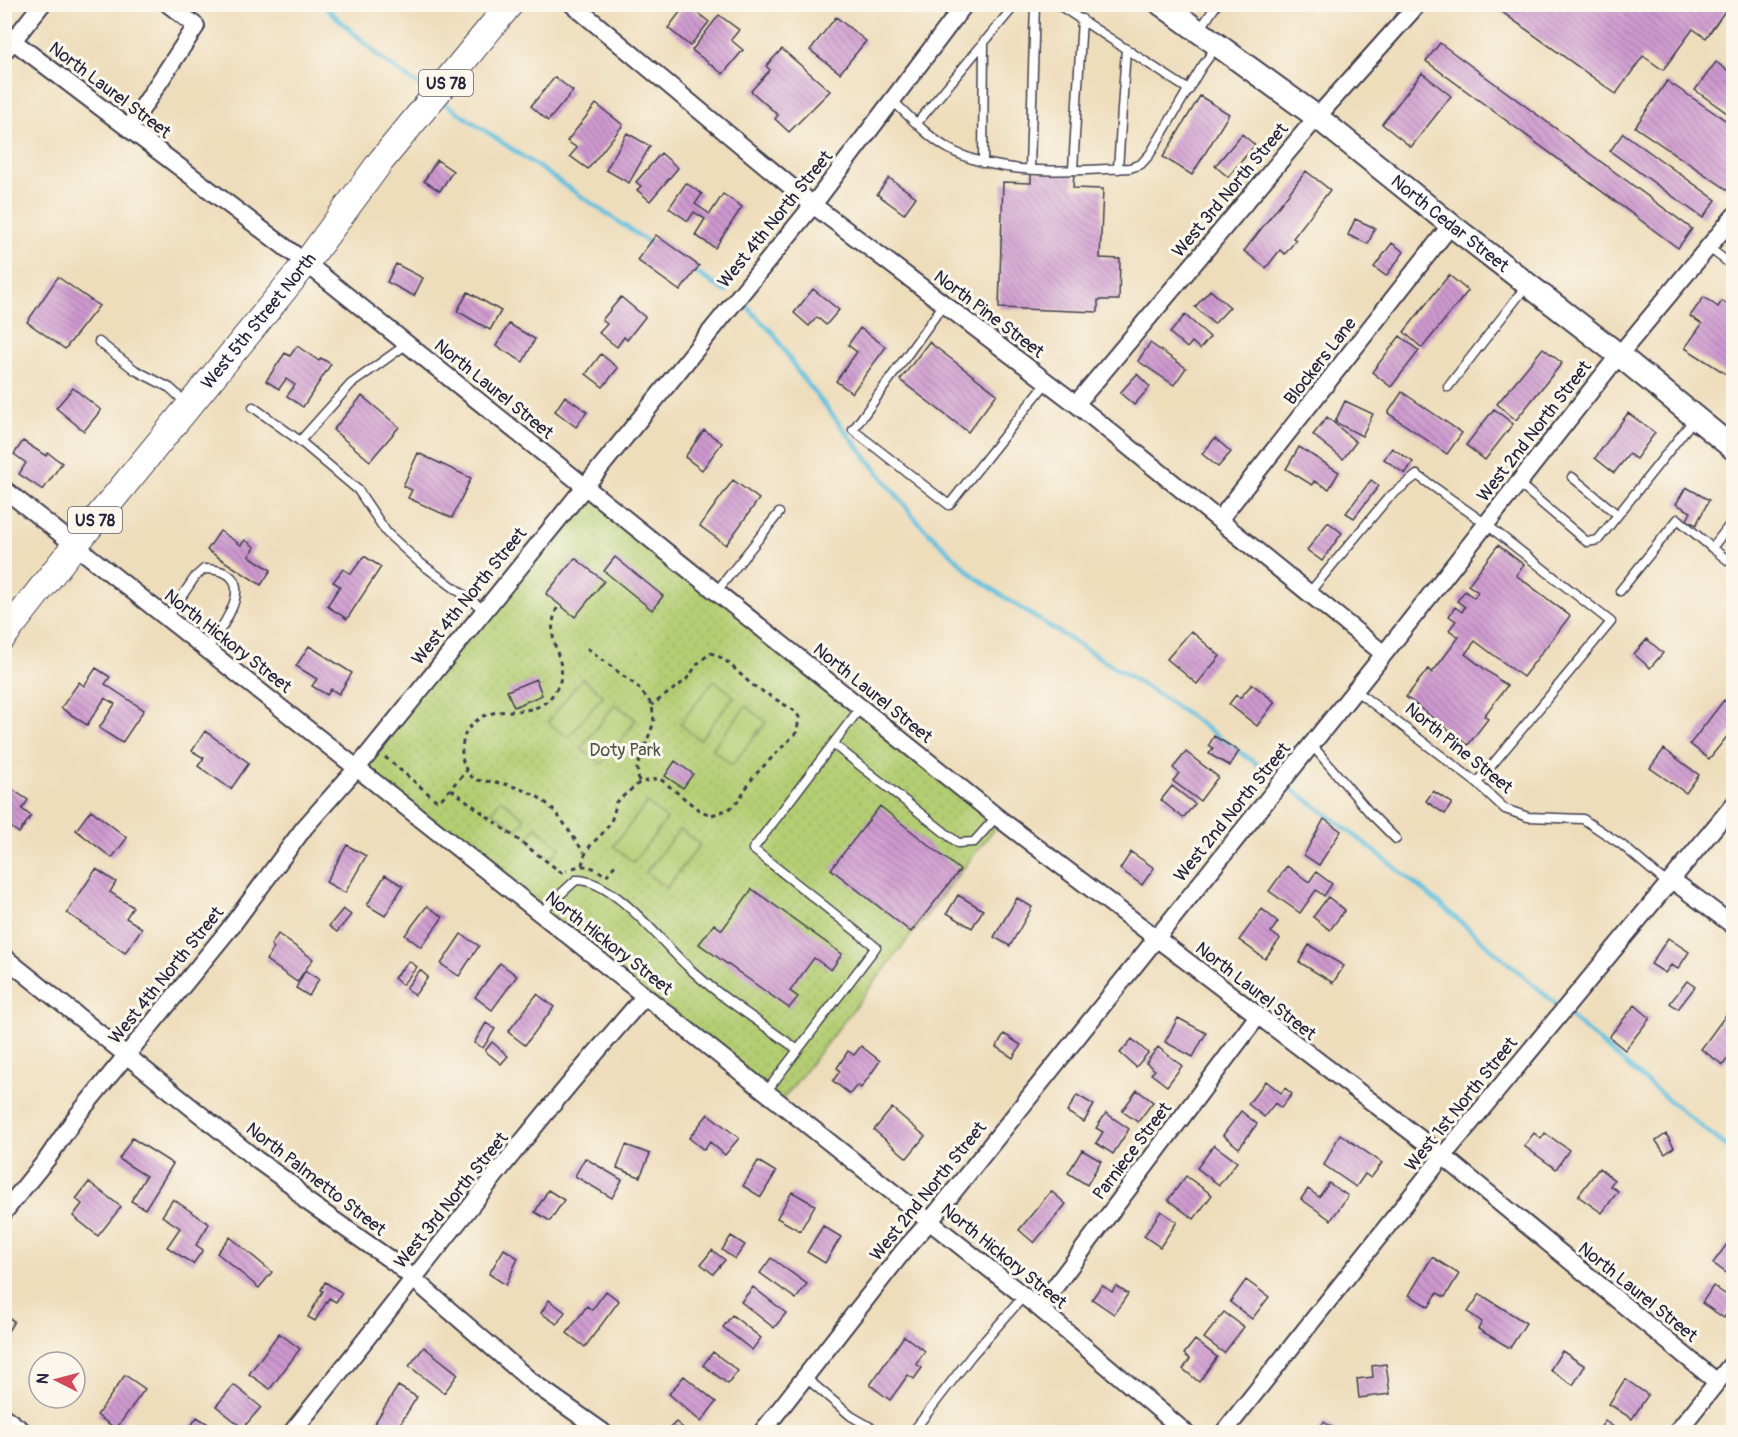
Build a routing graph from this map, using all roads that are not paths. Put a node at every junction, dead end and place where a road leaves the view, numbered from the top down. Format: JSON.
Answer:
{"nodes":[{"id":1,"x":42,"y":4,"type":"edge"},
{"id":2,"x":168,"y":4,"type":"edge"},
{"id":3,"x":510,"y":4,"type":"edge"},
{"id":4,"x":572,"y":4,"type":"edge"},
{"id":5,"x":965,"y":4,"type":"edge"},
{"id":6,"x":1016,"y":4,"type":"edge"},
{"id":7,"x":1035,"y":4,"type":"edge"},
{"id":8,"x":1057,"y":4,"type":"edge"},
{"id":9,"x":1161,"y":4,"type":"edge"},
{"id":10,"x":1217,"y":4,"type":"edge"},
{"id":11,"x":1418,"y":4,"type":"edge"},
{"id":12,"x":1082,"y":19,"type":"junction"},
{"id":13,"x":1199,"y":32,"type":"junction"},
{"id":14,"x":984,"y":41,"type":"junction"},
{"id":15,"x":8,"y":42,"type":"edge"},
{"id":16,"x":1217,"y":46,"type":"junction"},
{"id":17,"x":1126,"y":49,"type":"junction"},
{"id":18,"x":1189,"y":90,"type":"junction"},
{"id":19,"x":894,"y":102,"type":"junction"},
{"id":20,"x":1317,"y":117,"type":"junction"},
{"id":21,"x":917,"y":123,"type":"junction"},
{"id":22,"x":129,"y":128,"type":"junction"},
{"id":23,"x":983,"y":163,"type":"junction"},
{"id":24,"x":1030,"y":168,"type":"junction"},
{"id":25,"x":1073,"y":169,"type":"junction"},
{"id":26,"x":1118,"y":169,"type":"junction"},
{"id":27,"x":813,"y":205,"type":"junction"},
{"id":28,"x":1734,"y":216,"type":"edge"},
{"id":29,"x":1451,"y":225,"type":"junction"},
{"id":30,"x":1708,"y":248,"type":"junction"},
{"id":31,"x":306,"y":263,"type":"junction"},
{"id":32,"x":1734,"y":267,"type":"edge"},
{"id":33,"x":1528,"y":285,"type":"junction"},
{"id":34,"x":944,"y":304,"type":"junction"},
{"id":35,"x":99,"y":342,"type":"dead end"},
{"id":36,"x":407,"y":344,"type":"junction"},
{"id":37,"x":1619,"y":355,"type":"junction"},
{"id":38,"x":1047,"y":382,"type":"junction"},
{"id":39,"x":1448,"y":387,"type":"dead end"},
{"id":40,"x":1076,"y":404,"type":"junction"},
{"id":41,"x":189,"y":406,"type":"junction"},
{"id":42,"x":253,"y":407,"type":"dead end"},
{"id":43,"x":1695,"y":417,"type":"junction"},
{"id":44,"x":300,"y":441,"type":"junction"},
{"id":45,"x":1734,"y":449,"type":"edge"},
{"id":46,"x":1572,"y":477,"type":"dead end"},
{"id":47,"x":1518,"y":483,"type":"junction"},
{"id":48,"x":583,"y":485,"type":"junction"},
{"id":49,"x":4,"y":489,"type":"edge"},
{"id":50,"x":779,"y":513,"type":"dead end"},
{"id":51,"x":1618,"y":515,"type":"junction"},
{"id":52,"x":1734,"y":519,"type":"edge"},
{"id":53,"x":1219,"y":520,"type":"junction"},
{"id":54,"x":1486,"y":524,"type":"junction"},
{"id":55,"x":75,"y":545,"type":"junction"},
{"id":56,"x":1712,"y":548,"type":"junction"},
{"id":57,"x":1734,"y":565,"type":"edge"},
{"id":58,"x":1620,"y":591,"type":"dead end"},
{"id":59,"x":716,"y":592,"type":"junction"},
{"id":60,"x":1309,"y":593,"type":"junction"},
{"id":61,"x":483,"y":609,"type":"junction"},
{"id":62,"x":167,"y":618,"type":"junction"},
{"id":63,"x":4,"y":636,"type":"edge"},
{"id":64,"x":207,"y":649,"type":"junction"},
{"id":65,"x":1384,"y":654,"type":"junction"},
{"id":66,"x":1355,"y":690,"type":"junction"},
{"id":67,"x":861,"y":708,"type":"junction"},
{"id":68,"x":833,"y":744,"type":"junction"},
{"id":69,"x":1311,"y":744,"type":"junction"},
{"id":70,"x":357,"y":768,"type":"junction"},
{"id":71,"x":1477,"y":783,"type":"junction"},
{"id":72,"x":1734,"y":804,"type":"edge"},
{"id":73,"x":997,"y":816,"type":"junction"},
{"id":74,"x":1396,"y":839,"type":"dead end"},
{"id":75,"x":1670,"y":882,"type":"junction"},
{"id":76,"x":540,"y":913,"type":"junction"},
{"id":77,"x":1734,"y":926,"type":"edge"},
{"id":78,"x":1156,"y":937,"type":"junction"},
{"id":79,"x":4,"y":957,"type":"edge"},
{"id":80,"x":645,"y":996,"type":"junction"},
{"id":81,"x":1257,"y":1017,"type":"junction"},
{"id":82,"x":798,"y":1050,"type":"junction"},
{"id":83,"x":127,"y":1055,"type":"junction"},
{"id":84,"x":766,"y":1092,"type":"junction"},
{"id":85,"x":1443,"y":1156,"type":"junction"},
{"id":86,"x":4,"y":1212,"type":"edge"},
{"id":87,"x":930,"y":1221,"type":"junction"},
{"id":88,"x":412,"y":1278,"type":"junction"},
{"id":89,"x":1024,"y":1296,"type":"junction"},
{"id":90,"x":1039,"y":1308,"type":"junction"},
{"id":91,"x":1734,"y":1361,"type":"edge"},
{"id":92,"x":805,"y":1377,"type":"junction"},
{"id":93,"x":1717,"y":1382,"type":"junction"},
{"id":94,"x":4,"y":1417,"type":"edge"},
{"id":95,"x":24,"y":1432,"type":"edge"},
{"id":96,"x":292,"y":1432,"type":"edge"},
{"id":97,"x":603,"y":1432,"type":"edge"},
{"id":98,"x":762,"y":1432,"type":"edge"},
{"id":99,"x":879,"y":1432,"type":"edge"},
{"id":100,"x":905,"y":1432,"type":"edge"},
{"id":101,"x":1185,"y":1432,"type":"edge"},
{"id":102,"x":1224,"y":1432,"type":"edge"},
{"id":103,"x":1677,"y":1432,"type":"edge"}],
"edges":[{"from":1,"to":15,"type":"street"},
{"from":2,"to":22,"type":"street"},
{"from":3,"to":31,"type":"main road","name":"West 5th Street North","number":"US 78"},
{"from":4,"to":27,"type":"street","name":"North Pine Street"},
{"from":5,"to":19,"type":"street","name":"West 4th North Street"},
{"from":6,"to":14,"type":"lane"},
{"from":7,"to":24,"type":"lane"},
{"from":8,"to":12,"type":"lane"},
{"from":9,"to":13,"type":"street","name":"North Cedar Street"},
{"from":10,"to":13,"type":"lane"},
{"from":11,"to":20,"type":"street","name":"West 3rd North Street"},
{"from":12,"to":17,"type":"lane"},
{"from":12,"to":25,"type":"lane"},
{"from":13,"to":16,"type":"street","name":"North Cedar Street"},
{"from":14,"to":21,"type":"lane"},
{"from":14,"to":23,"type":"lane"},
{"from":15,"to":22,"type":"street","name":"North Laurel Street"},
{"from":16,"to":18,"type":"lane"},
{"from":16,"to":20,"type":"street","name":"North Cedar Street"},
{"from":17,"to":18,"type":"lane"},
{"from":17,"to":26,"type":"lane"},
{"from":18,"to":26,"type":"lane"},
{"from":19,"to":21,"type":"lane"},
{"from":19,"to":27,"type":"street","name":"West 4th North Street"},
{"from":20,"to":29,"type":"street","name":"North Cedar Street"},
{"from":20,"to":40,"type":"street","name":"West 3rd North Street"},
{"from":21,"to":23,"type":"lane"},
{"from":22,"to":31,"type":"street","name":"North Laurel Street"},
{"from":23,"to":24,"type":"lane"},
{"from":24,"to":25,"type":"lane"},
{"from":25,"to":26,"type":"lane"},
{"from":27,"to":34,"type":"street","name":"North Pine Street"},
{"from":27,"to":48,"type":"street","name":"West 4th North Street"},
{"from":28,"to":30,"type":"street","name":"West 2nd North Street"},
{"from":29,"to":33,"type":"street","name":"North Cedar Street"},
{"from":29,"to":53,"type":"street","name":"Blockers Lane"},
{"from":30,"to":32,"type":"lane"},
{"from":30,"to":37,"type":"street","name":"West 2nd North Street"},
{"from":31,"to":36,"type":"street","name":"North Laurel Street"},
{"from":31,"to":41,"type":"main road","name":"West 5th Street North","number":"US 78"},
{"from":33,"to":37,"type":"street","name":"North Cedar Street"},
{"from":33,"to":39,"type":"lane"},
{"from":34,"to":38,"type":"street","name":"North Pine Street"},
{"from":34,"to":38,"type":"lane"},
{"from":35,"to":41,"type":"lane"},
{"from":36,"to":44,"type":"lane"},
{"from":36,"to":48,"type":"street","name":"North Laurel Street"},
{"from":37,"to":43,"type":"street","name":"North Cedar Street"},
{"from":37,"to":47,"type":"street","name":"West 2nd North Street"},
{"from":38,"to":40,"type":"street","name":"North Pine Street"},
{"from":40,"to":53,"type":"street","name":"North Pine Street"},
{"from":41,"to":55,"type":"main road","name":"West 5th Street North","number":"US 78"},
{"from":42,"to":44,"type":"lane"},
{"from":43,"to":45,"type":"street","name":"North Cedar Street"},
{"from":43,"to":51,"type":"lane"},
{"from":44,"to":61,"type":"lane"},
{"from":46,"to":51,"type":"lane"},
{"from":47,"to":51,"type":"lane"},
{"from":47,"to":54,"type":"street","name":"West 2nd North Street"},
{"from":48,"to":59,"type":"street","name":"North Laurel Street"},
{"from":48,"to":61,"type":"street","name":"West 4th North Street"},
{"from":49,"to":55,"type":"street","name":"North Hickory Street"},
{"from":50,"to":59,"type":"lane"},
{"from":52,"to":56,"type":"lane"},
{"from":53,"to":60,"type":"street","name":"North Pine Street"},
{"from":54,"to":60,"type":"lane"},
{"from":54,"to":65,"type":"street","name":"West 2nd North Street"},
{"from":54,"to":71,"type":"lane"},
{"from":55,"to":62,"type":"street","name":"North Hickory Street"},
{"from":55,"to":63,"type":"main road","name":"West 5th Street North","number":"US 78"},
{"from":56,"to":57,"type":"lane"},
{"from":56,"to":58,"type":"lane"},
{"from":59,"to":67,"type":"street","name":"North Laurel Street"},
{"from":60,"to":65,"type":"street","name":"North Pine Street"},
{"from":61,"to":70,"type":"street","name":"West 4th North Street"},
{"from":62,"to":64,"type":"street","name":"North Hickory Street"},
{"from":62,"to":64,"type":"lane"},
{"from":64,"to":70,"type":"street","name":"North Hickory Street"},
{"from":65,"to":66,"type":"street","name":"West 2nd North Street"},
{"from":66,"to":69,"type":"street","name":"West 2nd North Street"},
{"from":66,"to":71,"type":"lane","name":"North Pine Street"},
{"from":67,"to":68,"type":"lane"},
{"from":67,"to":73,"type":"street","name":"North Laurel Street"},
{"from":68,"to":73,"type":"lane"},
{"from":68,"to":82,"type":"lane"},
{"from":69,"to":74,"type":"lane"},
{"from":69,"to":78,"type":"street","name":"West 2nd North Street"},
{"from":70,"to":76,"type":"street","name":"North Hickory Street"},
{"from":70,"to":83,"type":"street","name":"West 4th North Street"},
{"from":71,"to":75,"type":"lane","name":"North Pine Street"},
{"from":72,"to":75,"type":"street","name":"West 1st North Street"},
{"from":73,"to":78,"type":"street","name":"North Laurel Street"},
{"from":75,"to":77,"type":"street","name":"North Pine Street"},
{"from":75,"to":85,"type":"street","name":"West 1st North Street"},
{"from":76,"to":80,"type":"street","name":"North Hickory Street"},
{"from":76,"to":82,"type":"lane"},
{"from":78,"to":81,"type":"street","name":"North Laurel Street"},
{"from":78,"to":87,"type":"street","name":"West 2nd North Street"},
{"from":79,"to":83,"type":"street","name":"North Palmetto Street"},
{"from":80,"to":84,"type":"street","name":"North Hickory Street"},
{"from":80,"to":88,"type":"street","name":"West 3rd North Street"},
{"from":81,"to":85,"type":"street","name":"North Laurel Street"},
{"from":81,"to":90,"type":"street","name":"Parniece Street"},
{"from":82,"to":84,"type":"lane"},
{"from":83,"to":86,"type":"street","name":"West 4th North Street"},
{"from":83,"to":88,"type":"street","name":"North Palmetto Street"},
{"from":84,"to":87,"type":"street","name":"North Hickory Street"},
{"from":85,"to":93,"type":"street","name":"North Laurel Street"},
{"from":85,"to":102,"type":"street","name":"West 1st North Street"},
{"from":87,"to":89,"type":"street","name":"North Hickory Street"},
{"from":87,"to":92,"type":"street","name":"West 2nd North Street"},
{"from":88,"to":96,"type":"street","name":"West 3rd North Street"},
{"from":88,"to":97,"type":"street","name":"North Palmetto Street"},
{"from":89,"to":90,"type":"street","name":"North Hickory Street"},
{"from":89,"to":100,"type":"lane"},
{"from":90,"to":101,"type":"street","name":"North Hickory Street"},
{"from":91,"to":93,"type":"street"},
{"from":92,"to":98,"type":"street","name":"West 2nd North Street"},
{"from":92,"to":99,"type":"lane"},
{"from":93,"to":103,"type":"street"},
{"from":94,"to":95,"type":"street"}]}
